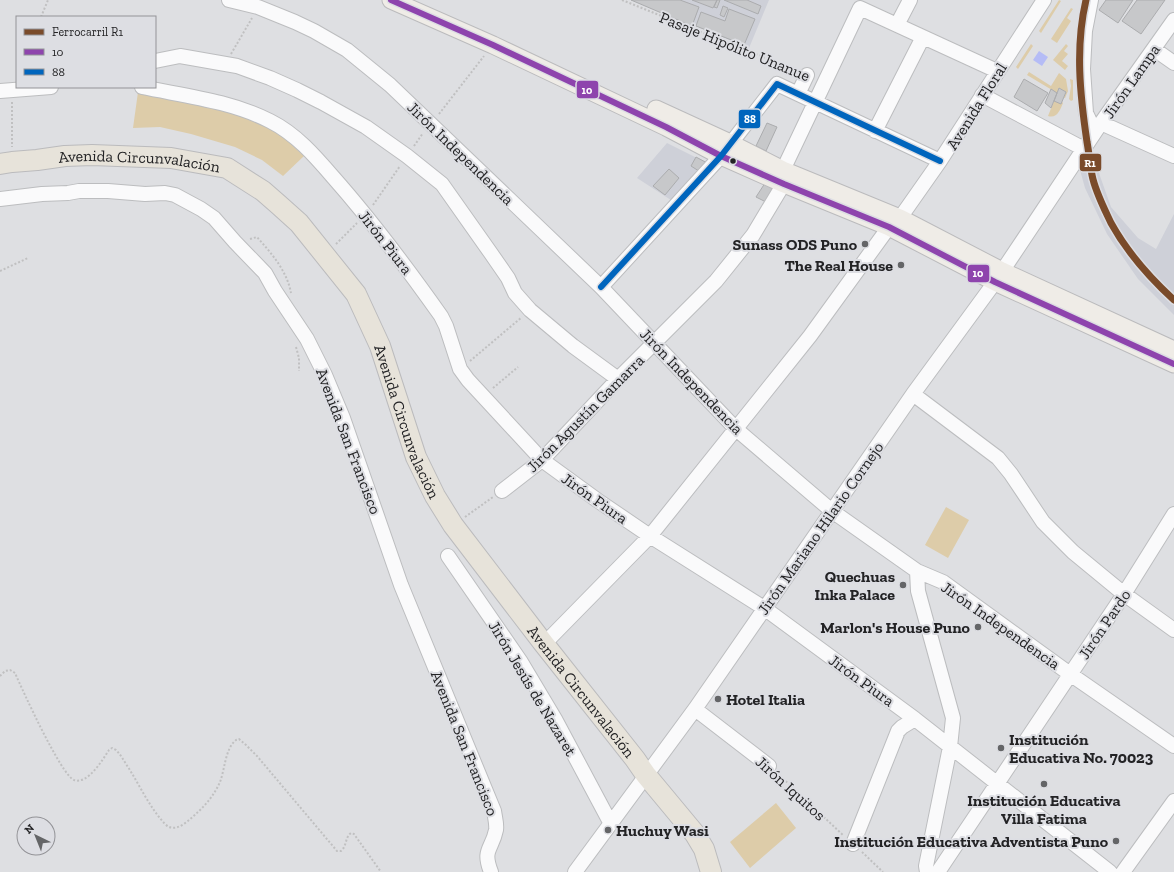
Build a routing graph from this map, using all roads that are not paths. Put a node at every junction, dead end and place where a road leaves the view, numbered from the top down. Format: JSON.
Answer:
{"nodes":[{"id":1,"x":229,"y":0,"type":"edge"},
{"id":2,"x":391,"y":0,"type":"edge"},
{"id":3,"x":409,"y":0,"type":"edge"},
{"id":4,"x":910,"y":0,"type":"edge"},
{"id":5,"x":1044,"y":0,"type":"edge"},
{"id":6,"x":1091,"y":0,"type":"edge"},
{"id":7,"x":1174,"y":20,"type":"edge"},
{"id":8,"x":897,"y":25,"type":"junction"},
{"id":9,"x":923,"y":37,"type":"junction"},
{"id":10,"x":1154,"y":49,"type":"junction"},
{"id":11,"x":156,"y":61,"type":"edge"},
{"id":12,"x":1174,"y":63,"type":"edge"},
{"id":13,"x":997,"y":71,"type":"junction"},
{"id":14,"x":807,"y":75,"type":"road end"},
{"id":15,"x":39,"y":88,"type":"edge"},
{"id":16,"x":147,"y":88,"type":"edge"},
{"id":17,"x":6,"y":91,"type":"edge"},
{"id":18,"x":798,"y":94,"type":"junction"},
{"id":19,"x":982,"y":96,"type":"junction"},
{"id":20,"x":815,"y":102,"type":"junction"},
{"id":21,"x":1098,"y":128,"type":"junction"},
{"id":22,"x":875,"y":131,"type":"junction"},
{"id":23,"x":726,"y":149,"type":"junction"},
{"id":24,"x":1084,"y":149,"type":"junction"},
{"id":25,"x":1174,"y":156,"type":"edge"},
{"id":26,"x":940,"y":161,"type":"junction"},
{"id":27,"x":6,"y":163,"type":"edge"},
{"id":28,"x":786,"y":176,"type":"junction"},
{"id":29,"x":0,"y":199,"type":"edge"},
{"id":30,"x":894,"y":223,"type":"junction"},
{"id":31,"x":998,"y":277,"type":"junction"},
{"id":32,"x":601,"y":287,"type":"junction"},
{"id":33,"x":654,"y":343,"type":"junction"},
{"id":34,"x":1174,"y":350,"type":"edge"},
{"id":35,"x":1174,"y":364,"type":"edge"},
{"id":36,"x":618,"y":379,"type":"junction"},
{"id":37,"x":913,"y":394,"type":"junction"},
{"id":38,"x":736,"y":429,"type":"junction"},
{"id":39,"x":542,"y":460,"type":"junction"},
{"id":40,"x":502,"y":491,"type":"road end"},
{"id":41,"x":832,"y":511,"type":"junction"},
{"id":42,"x":1174,"y":514,"type":"edge"},
{"id":43,"x":650,"y":536,"type":"junction"},
{"id":44,"x":448,"y":556,"type":"dead end"},
{"id":45,"x":917,"y":571,"type":"junction"},
{"id":46,"x":1124,"y":594,"type":"junction"},
{"id":47,"x":764,"y":608,"type":"junction"},
{"id":48,"x":1174,"y":630,"type":"edge"},
{"id":49,"x":544,"y":644,"type":"junction"},
{"id":50,"x":1070,"y":674,"type":"junction"},
{"id":51,"x":695,"y":709,"type":"junction"},
{"id":52,"x":915,"y":720,"type":"junction"},
{"id":53,"x":1174,"y":746,"type":"edge"},
{"id":54,"x":950,"y":747,"type":"junction"},
{"id":55,"x":769,"y":766,"type":"road end"},
{"id":56,"x":646,"y":775,"type":"junction"},
{"id":57,"x":997,"y":783,"type":"junction"},
{"id":58,"x":1174,"y":801,"type":"edge"},
{"id":59,"x":611,"y":824,"type":"junction"},
{"id":60,"x":853,"y":844,"type":"road end"},
{"id":61,"x":491,"y":872,"type":"edge"},
{"id":62,"x":575,"y":872,"type":"edge"},
{"id":63,"x":711,"y":872,"type":"edge"},
{"id":64,"x":927,"y":872,"type":"edge"},
{"id":65,"x":938,"y":872,"type":"edge"},
{"id":66,"x":1110,"y":872,"type":"edge"},
{"id":67,"x":1123,"y":872,"type":"edge"}],
"edges":[{"from":1,"to":32,"type":"street","name":"Jirón Independencia"},
{"from":2,"to":23,"type":"main road"},
{"from":3,"to":23,"type":"main road"},
{"from":4,"to":8,"type":"street"},
{"from":5,"to":13,"type":"street","name":"Avenida Floral"},
{"from":6,"to":21,"type":"street"},
{"from":7,"to":10,"type":"street","name":"Jirón Lampa"},
{"from":8,"to":9,"type":"street"},
{"from":8,"to":20,"type":"street","name":"Jirón Agustín Gamarra"},
{"from":9,"to":13,"type":"street"},
{"from":9,"to":22,"type":"street"},
{"from":10,"to":12,"type":"street"},
{"from":10,"to":21,"type":"street","name":"Jirón Lampa"},
{"from":11,"to":36,"type":"street"},
{"from":13,"to":19,"type":"street","name":"Avenida Floral"},
{"from":14,"to":18,"type":"street"},
{"from":15,"to":17,"type":"street"},
{"from":16,"to":39,"type":"street","name":"Jirón Piura"},
{"from":18,"to":20,"type":"street"},
{"from":18,"to":23,"type":"street"},
{"from":19,"to":24,"type":"street"},
{"from":19,"to":26,"type":"street","name":"Avenida Floral"},
{"from":20,"to":22,"type":"street"},
{"from":20,"to":28,"type":"street","name":"Jirón Agustín Gamarra"},
{"from":21,"to":24,"type":"street","name":"Jirón Lampa"},
{"from":21,"to":25,"type":"street"},
{"from":22,"to":26,"type":"street"},
{"from":23,"to":28,"type":"main road"},
{"from":23,"to":32,"type":"street"},
{"from":24,"to":31,"type":"street","name":"Jirón Lampa"},
{"from":26,"to":30,"type":"street","name":"Avenida Floral"},
{"from":27,"to":49,"type":"highway","name":"Avenida Circunvalación"},
{"from":28,"to":30,"type":"main road"},
{"from":28,"to":33,"type":"street","name":"Jirón Agustín Gamarra"},
{"from":29,"to":61,"type":"street","name":"Avenida San Francisco"},
{"from":30,"to":31,"type":"main road"},
{"from":30,"to":38,"type":"street","name":"Avenida Floral"},
{"from":31,"to":34,"type":"main road"},
{"from":31,"to":35,"type":"main road"},
{"from":31,"to":37,"type":"street","name":"Jirón Mariano Hilario Cornejo"},
{"from":32,"to":33,"type":"street","name":"Jirón Independencia"},
{"from":33,"to":36,"type":"street","name":"Jirón Agustín Gamarra"},
{"from":33,"to":38,"type":"street","name":"Jirón Independencia"},
{"from":36,"to":39,"type":"street","name":"Jirón Agustín Gamarra"},
{"from":37,"to":41,"type":"street","name":"Jirón Mariano Hilario Cornejo"},
{"from":37,"to":46,"type":"street"},
{"from":38,"to":41,"type":"street","name":"Jirón Independencia"},
{"from":38,"to":43,"type":"street","name":"Avenida Floral"},
{"from":39,"to":40,"type":"street","name":"Jirón Agustín Gamarra"},
{"from":39,"to":43,"type":"street","name":"Jirón Piura"},
{"from":41,"to":45,"type":"street","name":"Jirón Independencia"},
{"from":41,"to":47,"type":"street","name":"Jirón Mariano Hilario Cornejo"},
{"from":42,"to":46,"type":"street","name":"Jirón Pardo"},
{"from":43,"to":47,"type":"street","name":"Jirón Piura"},
{"from":43,"to":49,"type":"street","name":"Avenida Floral"},
{"from":44,"to":59,"type":"street","name":"Jirón Jesús de Nazaret"},
{"from":45,"to":50,"type":"street","name":"Jirón Independencia"},
{"from":45,"to":54,"type":"street"},
{"from":46,"to":48,"type":"street"},
{"from":46,"to":50,"type":"street","name":"Jirón Pardo"},
{"from":47,"to":51,"type":"street","name":"Jirón Mariano Hilario Cornejo"},
{"from":47,"to":52,"type":"street","name":"Jirón Piura"},
{"from":49,"to":56,"type":"highway","name":"Avenida Circunvalación"},
{"from":50,"to":53,"type":"street","name":"Jirón Independencia"},
{"from":50,"to":57,"type":"street","name":"Jirón Pardo"},
{"from":51,"to":55,"type":"street","name":"Jirón Iquitos"},
{"from":51,"to":56,"type":"street","name":"Jirón Mariano Hilario Cornejo"},
{"from":52,"to":54,"type":"street","name":"Jirón Piura"},
{"from":52,"to":60,"type":"street"},
{"from":54,"to":57,"type":"street","name":"Jirón Piura"},
{"from":54,"to":64,"type":"street"},
{"from":56,"to":59,"type":"street"},
{"from":56,"to":63,"type":"highway","name":"Avenida Circunvalación"},
{"from":57,"to":65,"type":"street","name":"Jirón Pardo"},
{"from":57,"to":66,"type":"street","name":"Jirón Piura"},
{"from":58,"to":67,"type":"street"},
{"from":59,"to":62,"type":"street"}]}
